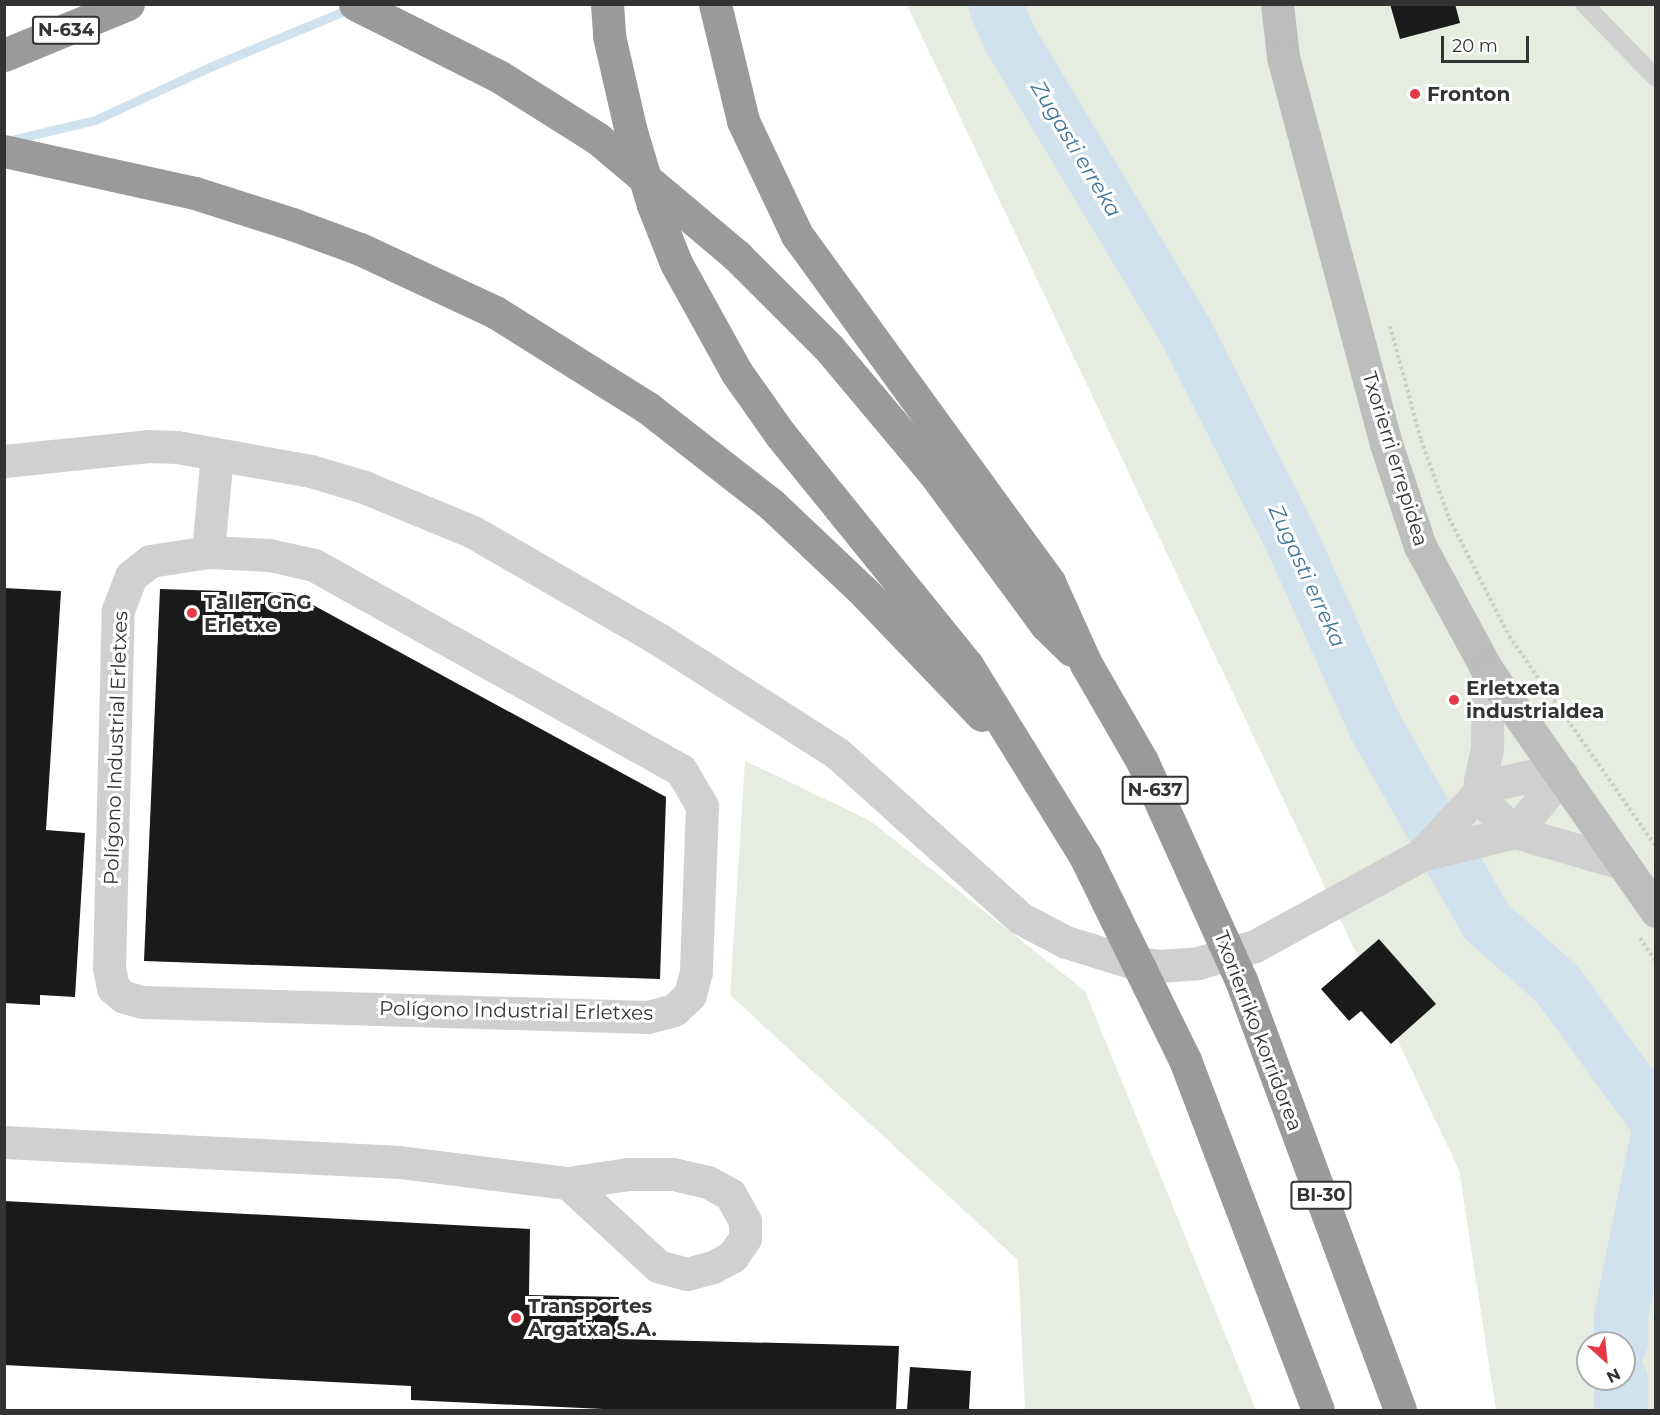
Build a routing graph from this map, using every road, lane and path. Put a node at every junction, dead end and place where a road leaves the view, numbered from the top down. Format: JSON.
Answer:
{"nodes":[{"id":1,"x":128,"y":4,"type":"edge"},
{"id":2,"x":355,"y":4,"type":"edge"},
{"id":3,"x":607,"y":4,"type":"edge"},
{"id":4,"x":715,"y":4,"type":"edge"},
{"id":5,"x":1255,"y":4,"type":"edge"},
{"id":6,"x":1277,"y":4,"type":"edge"},
{"id":7,"x":1584,"y":4,"type":"edge"},
{"id":8,"x":4,"y":55,"type":"edge"},
{"id":9,"x":1283,"y":57,"type":"junction"},
{"id":10,"x":1656,"y":78,"type":"edge"},
{"id":11,"x":4,"y":152,"type":"edge"},
{"id":12,"x":1388,"y":318,"type":"dead end"},
{"id":13,"x":218,"y":454,"type":"junction"},
{"id":14,"x":4,"y":461,"type":"edge"},
{"id":15,"x":208,"y":552,"type":"junction"},
{"id":16,"x":1086,"y":664,"type":"junction"},
{"id":17,"x":1488,"y":671,"type":"junction"},
{"id":18,"x":1025,"y":760,"type":"junction"},
{"id":19,"x":1562,"y":775,"type":"junction"},
{"id":20,"x":1478,"y":795,"type":"junction"},
{"id":21,"x":1509,"y":834,"type":"junction"},
{"id":22,"x":1656,"y":847,"type":"edge"},
{"id":23,"x":1422,"y":855,"type":"junction"},
{"id":24,"x":1622,"y":864,"type":"junction"},
{"id":25,"x":1656,"y":911,"type":"edge"},
{"id":26,"x":1241,"y":980,"type":"joint"},
{"id":27,"x":4,"y":1142,"type":"edge"},
{"id":28,"x":568,"y":1183,"type":"junction"},
{"id":29,"x":1318,"y":1410,"type":"edge"},
{"id":30,"x":1400,"y":1410,"type":"edge"}],
"edges":[{"from":1,"to":8,"type":"highway","number":"N-634"},
{"from":2,"to":16,"type":"highway"},
{"from":3,"to":18,"type":"highway"},
{"from":4,"to":16,"type":"highway"},
{"from":5,"to":9,"type":"main road"},
{"from":6,"to":9,"type":"main road"},
{"from":7,"to":10,"type":"lane"},
{"from":9,"to":17,"type":"main road","name":"Txorierri errepidea"},
{"from":11,"to":18,"type":"highway"},
{"from":12,"to":22,"type":"path"},
{"from":13,"to":14,"type":"street"},
{"from":13,"to":15,"type":"street"},
{"from":13,"to":23,"type":"street"},
{"from":15,"to":15,"type":"street","name":"Polígono Industrial Erletxes"},
{"from":16,"to":26,"type":"highway","name":"Txorierriko korridorea","number":"N-637"},
{"from":17,"to":19,"type":"main road","name":"Txorierri errepidea"},
{"from":17,"to":20,"type":"street"},
{"from":18,"to":29,"type":"highway"},
{"from":19,"to":20,"type":"street"},
{"from":19,"to":21,"type":"street"},
{"from":19,"to":24,"type":"main road","name":"Txorierri errepidea"},
{"from":20,"to":21,"type":"street"},
{"from":20,"to":23,"type":"street"},
{"from":21,"to":23,"type":"street"},
{"from":21,"to":24,"type":"street"},
{"from":24,"to":25,"type":"main road","name":"Txorierri errepidea"},
{"from":26,"to":30,"type":"highway","name":"Txorierriko korridorea","number":"BI-30"},
{"from":27,"to":28,"type":"street"},
{"from":28,"to":28,"type":"street"}]}
